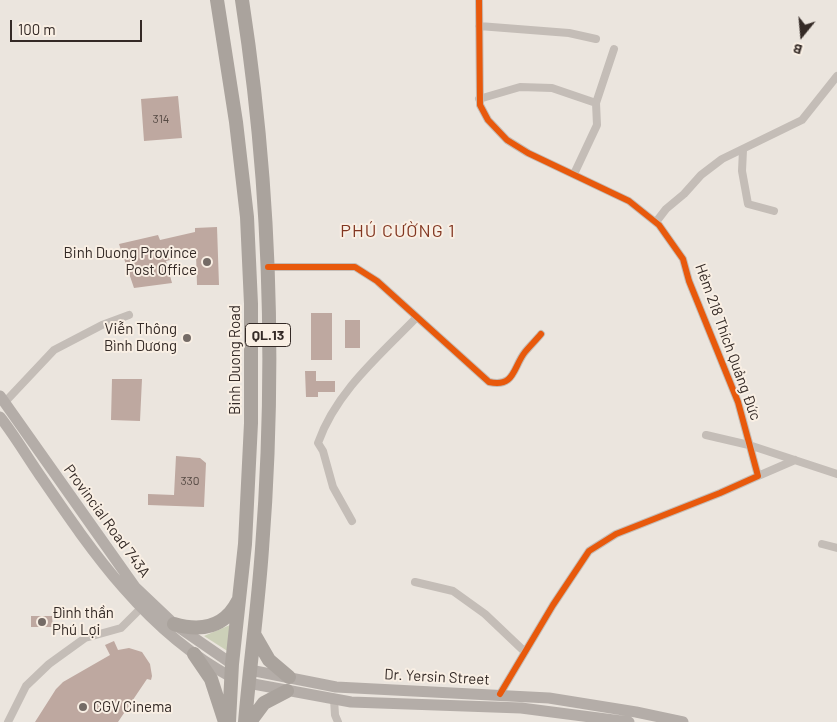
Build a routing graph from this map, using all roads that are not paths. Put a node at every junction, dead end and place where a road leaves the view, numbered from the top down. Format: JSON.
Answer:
{"nodes":[{"id":1,"x":217,"y":0,"type":"edge"},
{"id":2,"x":242,"y":0,"type":"edge"},
{"id":3,"x":479,"y":0,"type":"edge"},
{"id":4,"x":479,"y":26,"type":"junction"},
{"id":5,"x":596,"y":39,"type":"dead end"},
{"id":6,"x":614,"y":49,"type":"dead end"},
{"id":7,"x":837,"y":76,"type":"edge"},
{"id":8,"x":479,"y":99,"type":"junction"},
{"id":9,"x":596,"y":102,"type":"junction"},
{"id":10,"x":743,"y":150,"type":"junction"},
{"id":11,"x":574,"y":174,"type":"junction"},
{"id":12,"x":774,"y":212,"type":"dead end"},
{"id":13,"x":656,"y":222,"type":"junction"},
{"id":14,"x":250,"y":267,"type":"junction"},
{"id":15,"x":268,"y":267,"type":"junction"},
{"id":16,"x":129,"y":315,"type":"dead end"},
{"id":17,"x":416,"y":318,"type":"junction"},
{"id":18,"x":542,"y":334,"type":"dead end"},
{"id":19,"x":3,"y":399,"type":"edge"},
{"id":20,"x":0,"y":417,"type":"edge"},
{"id":21,"x":706,"y":435,"type":"dead end"},
{"id":22,"x":749,"y":445,"type":"junction"},
{"id":23,"x":795,"y":460,"type":"junction"},
{"id":24,"x":837,"y":474,"type":"edge"},
{"id":25,"x":758,"y":476,"type":"junction"},
{"id":26,"x":352,"y":521,"type":"dead end"},
{"id":27,"x":97,"y":536,"type":"junction"},
{"id":28,"x":88,"y":544,"type":"junction"},
{"id":29,"x":822,"y":544,"type":"dead end"},
{"id":30,"x":837,"y":548,"type":"edge"},
{"id":31,"x":415,"y":582,"type":"dead end"},
{"id":32,"x":239,"y":598,"type":"junction"},
{"id":33,"x":141,"y":608,"type":"junction"},
{"id":34,"x":174,"y":624,"type":"junction"},
{"id":35,"x":254,"y":632,"type":"junction"},
{"id":36,"x":525,"y":652,"type":"junction"},
{"id":37,"x":194,"y":654,"type":"junction"},
{"id":38,"x":231,"y":671,"type":"junction"},
{"id":39,"x":249,"y":676,"type":"junction"},
{"id":40,"x":288,"y":684,"type":"junction"},
{"id":41,"x":500,"y":694,"type":"junction"},
{"id":42,"x":334,"y":699,"type":"junction"},
{"id":43,"x":433,"y":699,"type":"junction"},
{"id":44,"x":497,"y":707,"type":"junction"},
{"id":45,"x":583,"y":708,"type":"junction"},
{"id":46,"x":636,"y":717,"type":"edge"},
{"id":47,"x":8,"y":722,"type":"edge"},
{"id":48,"x":225,"y":722,"type":"edge"},
{"id":49,"x":229,"y":722,"type":"edge"},
{"id":50,"x":245,"y":722,"type":"edge"},
{"id":51,"x":250,"y":722,"type":"edge"},
{"id":52,"x":338,"y":722,"type":"edge"},
{"id":53,"x":629,"y":722,"type":"edge"},
{"id":54,"x":683,"y":722,"type":"edge"}],
"edges":[{"from":1,"to":14,"type":"highway","name":"Binh Duong Road","number":"QL.13"},
{"from":2,"to":15,"type":"highway","number":"QL.13"},
{"from":3,"to":4,"type":"street","name":"Hẻm 218 Thích Quảng Đức"},
{"from":4,"to":5,"type":"street"},
{"from":4,"to":8,"type":"street","name":"Hẻm 218 Thích Quảng Đức"},
{"from":6,"to":9,"type":"street"},
{"from":7,"to":10,"type":"street"},
{"from":8,"to":9,"type":"street"},
{"from":8,"to":11,"type":"street","name":"Hẻm 218 Thích Quảng Đức"},
{"from":9,"to":11,"type":"street"},
{"from":10,"to":12,"type":"street"},
{"from":10,"to":13,"type":"street"},
{"from":11,"to":13,"type":"street","name":"Hẻm 218 Thích Quảng Đức"},
{"from":13,"to":22,"type":"street","name":"Hẻm 218 Thích Quảng Đức"},
{"from":14,"to":15,"type":"highway"},
{"from":14,"to":32,"type":"highway","name":"Binh Duong Road","number":"QL.13"},
{"from":15,"to":17,"type":"street"},
{"from":15,"to":35,"type":"highway","number":"QL.13"},
{"from":16,"to":19,"type":"street"},
{"from":17,"to":18,"type":"street"},
{"from":17,"to":26,"type":"street"},
{"from":19,"to":27,"type":"main road","name":"Provincial Road 743A"},
{"from":20,"to":28,"type":"main road","name":"Provincial Road 743A"},
{"from":21,"to":22,"type":"street"},
{"from":22,"to":23,"type":"street"},
{"from":22,"to":25,"type":"street","name":"Hẻm 218 Thích Quảng Đức"},
{"from":23,"to":24,"type":"street"},
{"from":23,"to":25,"type":"street"},
{"from":25,"to":36,"type":"street"},
{"from":27,"to":28,"type":"main road"},
{"from":27,"to":34,"type":"main road","name":"Provincial Road 743A"},
{"from":28,"to":33,"type":"main road","name":"Provincial Road 743A"},
{"from":29,"to":30,"type":"street"},
{"from":31,"to":36,"type":"street"},
{"from":32,"to":34,"type":"highway"},
{"from":32,"to":38,"type":"highway","name":"Binh Duong Road","number":"QL.13"},
{"from":33,"to":37,"type":"main road","name":"Provincial Road 743A"},
{"from":33,"to":47,"type":"street"},
{"from":34,"to":38,"type":"main road","name":"Provincial Road 743A"},
{"from":35,"to":39,"type":"highway","number":"QL.13"},
{"from":35,"to":40,"type":"highway"},
{"from":36,"to":41,"type":"street"},
{"from":37,"to":38,"type":"main road","name":"Provincial Road 743A"},
{"from":37,"to":48,"type":"highway"},
{"from":38,"to":39,"type":"highway"},
{"from":38,"to":49,"type":"highway","name":"Binh Duong Road","number":"QL.13"},
{"from":39,"to":40,"type":"main road","name":"Dr. Yersin Street"},
{"from":39,"to":50,"type":"highway","number":"QL.13"},
{"from":40,"to":42,"type":"main road","name":"Dr. Yersin Street"},
{"from":40,"to":43,"type":"main road","name":"Dr. Yersin Street"},
{"from":40,"to":51,"type":"highway"},
{"from":41,"to":43,"type":"main road","name":"Dr. Yersin Street"},
{"from":41,"to":44,"type":"main road"},
{"from":41,"to":45,"type":"main road","name":"Dr. Yersin Street"},
{"from":42,"to":43,"type":"main road","name":"Dr. Yersin Street"},
{"from":42,"to":52,"type":"street"},
{"from":43,"to":44,"type":"main road","name":"Dr. Yersin Street"},
{"from":44,"to":45,"type":"main road","name":"Dr. Yersin Street"},
{"from":45,"to":46,"type":"main road","name":"Dr. Yersin Street"},
{"from":45,"to":53,"type":"main road","name":"Dr. Yersin Street"},
{"from":46,"to":54,"type":"main road","name":"Dr. Yersin Street"}]}
